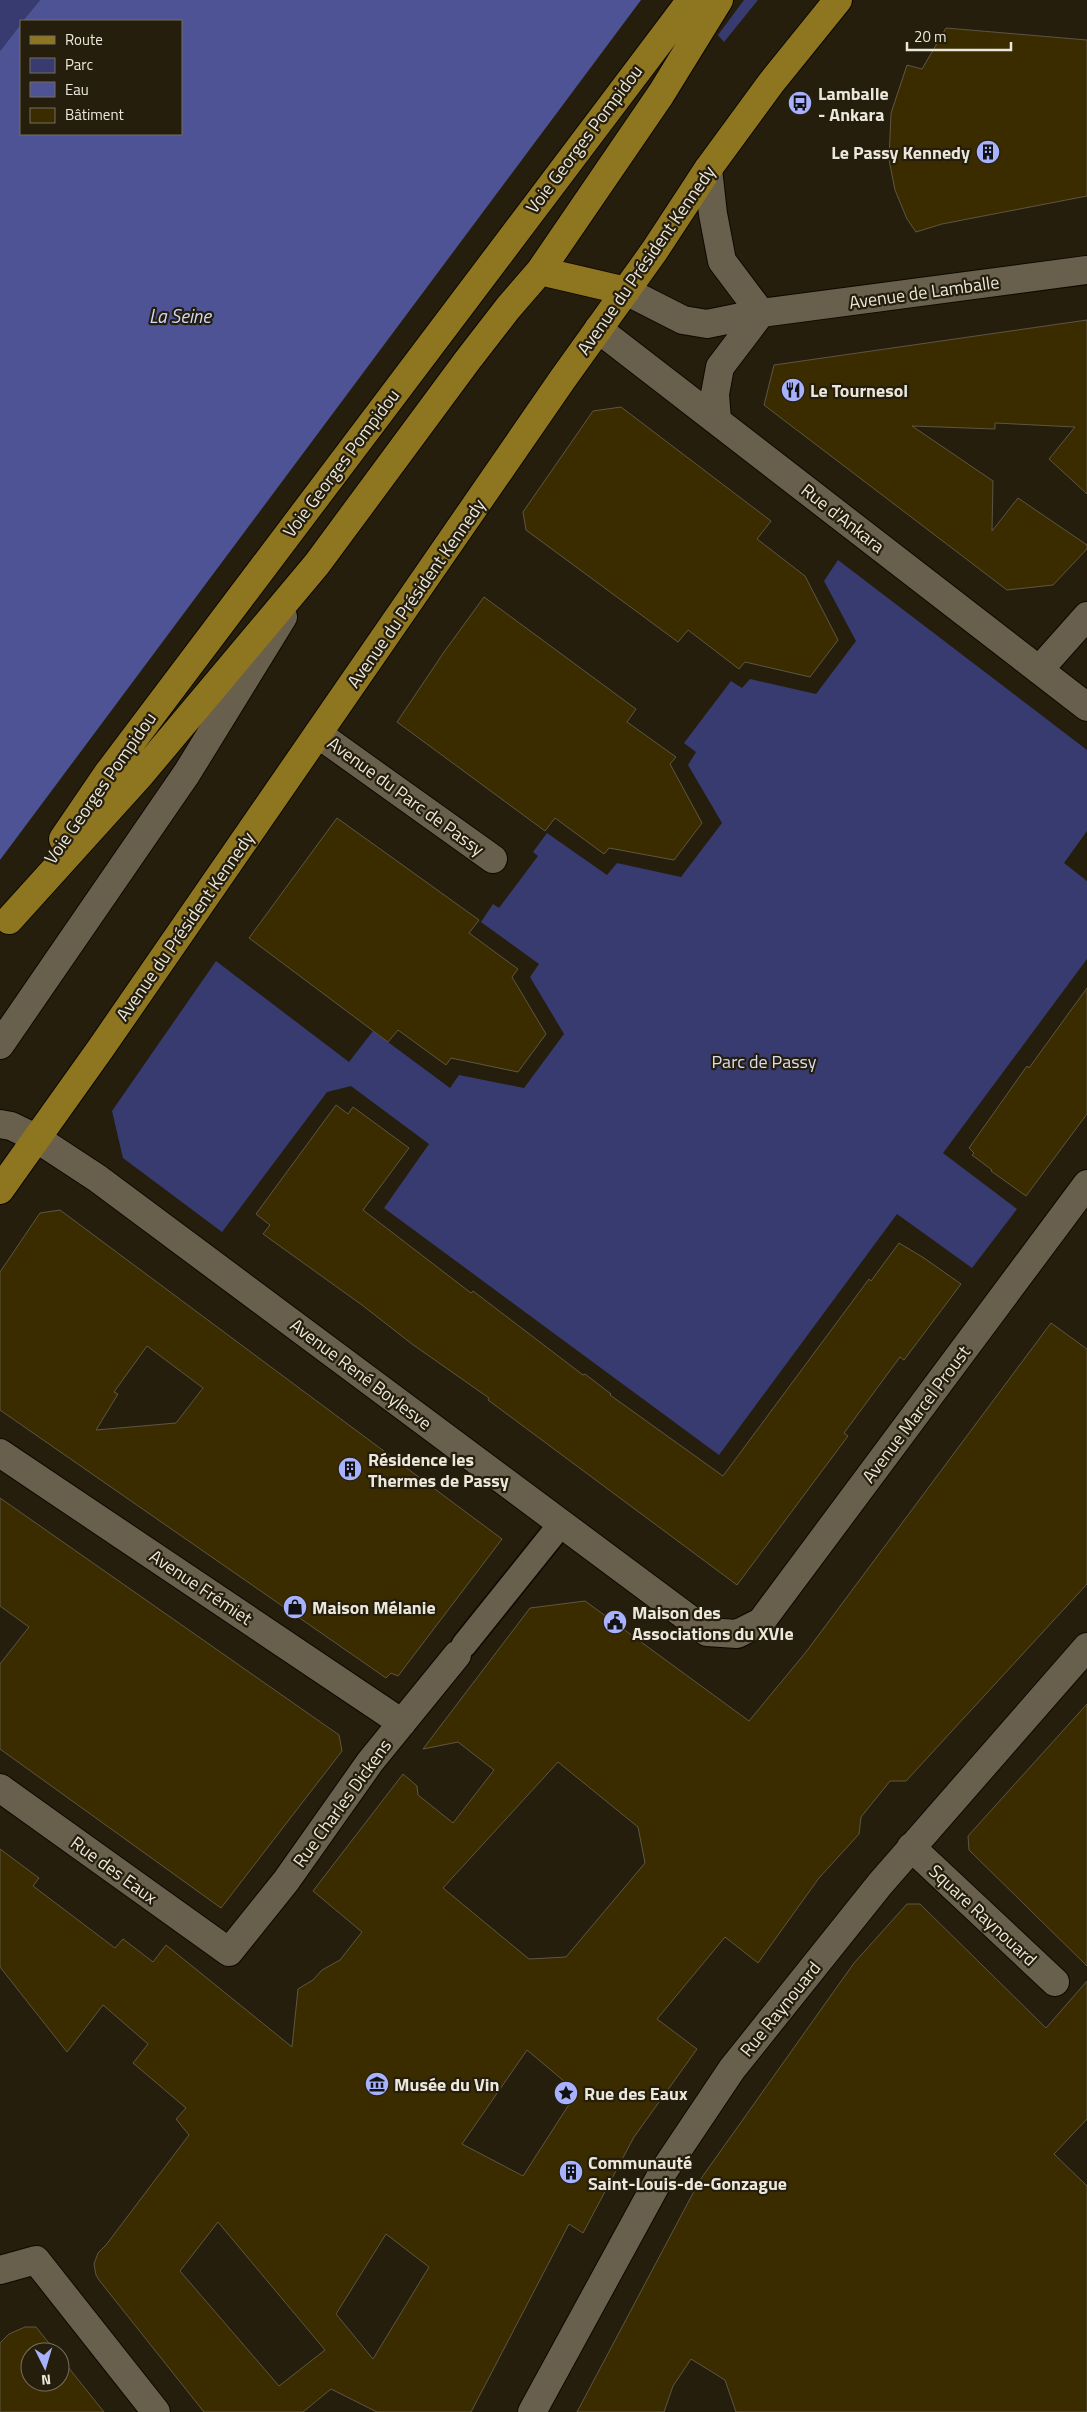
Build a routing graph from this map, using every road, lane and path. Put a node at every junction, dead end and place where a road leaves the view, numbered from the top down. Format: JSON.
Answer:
{"nodes":[{"id":1,"x":691,"y":0,"type":"edge"},
{"id":2,"x":719,"y":0,"type":"edge"},
{"id":3,"x":838,"y":0,"type":"edge"},
{"id":4,"x":708,"y":169,"type":"junction"},
{"id":5,"x":1087,"y":270,"type":"edge"},
{"id":6,"x":540,"y":271,"type":"junction"},
{"id":7,"x":626,"y":291,"type":"junction"},
{"id":8,"x":760,"y":313,"type":"junction"},
{"id":9,"x":598,"y":329,"type":"junction"},
{"id":10,"x":717,"y":420,"type":"junction"},
{"id":11,"x":317,"y":564,"type":"junction"},
{"id":12,"x":1087,"y":616,"type":"edge"},
{"id":13,"x":1039,"y":670,"type":"junction"},
{"id":14,"x":1087,"y":707,"type":"edge"},
{"id":15,"x":318,"y":734,"type":"junction"},
{"id":16,"x":492,"y":859,"type":"dead end"},
{"id":17,"x":5,"y":926,"type":"edge"},
{"id":18,"x":0,"y":1045,"type":"edge"},
{"id":19,"x":0,"y":1124,"type":"edge"},
{"id":20,"x":36,"y":1138,"type":"junction"},
{"id":21,"x":1087,"y":1184,"type":"edge"},
{"id":22,"x":0,"y":1190,"type":"edge"},
{"id":23,"x":0,"y":1453,"type":"edge"},
{"id":24,"x":561,"y":1524,"type":"junction"},
{"id":25,"x":737,"y":1634,"type":"joint"},
{"id":26,"x":1087,"y":1647,"type":"edge"},
{"id":27,"x":460,"y":1650,"type":"joint"},
{"id":28,"x":402,"y":1722,"type":"junction"},
{"id":29,"x":0,"y":1788,"type":"edge"},
{"id":30,"x":911,"y":1847,"type":"junction"},
{"id":31,"x":229,"y":1952,"type":"joint"},
{"id":32,"x":1055,"y":1982,"type":"dead end"},
{"id":33,"x":0,"y":2270,"type":"edge"},
{"id":34,"x":156,"y":2412,"type":"edge"},
{"id":35,"x":532,"y":2412,"type":"edge"}],
"edges":[{"from":1,"to":17,"type":"main road","name":"Voie Georges Pompidou"},
{"from":2,"to":6,"type":"main road"},
{"from":3,"to":4,"type":"main road","name":"Avenue du Président Kennedy"},
{"from":4,"to":7,"type":"main road","name":"Avenue du Président Kennedy"},
{"from":4,"to":8,"type":"street"},
{"from":5,"to":8,"type":"street","name":"Avenue de Lamballe"},
{"from":6,"to":7,"type":"main road"},
{"from":6,"to":11,"type":"main road"},
{"from":7,"to":8,"type":"street","name":"Avenue de Lamballe"},
{"from":7,"to":9,"type":"main road","name":"Avenue du Président Kennedy"},
{"from":8,"to":10,"type":"street"},
{"from":9,"to":10,"type":"street","name":"Rue d'Ankara"},
{"from":9,"to":15,"type":"main road","name":"Avenue du Président Kennedy"},
{"from":10,"to":13,"type":"street","name":"Rue d'Ankara"},
{"from":11,"to":17,"type":"main road"},
{"from":11,"to":18,"type":"street"},
{"from":12,"to":13,"type":"street"},
{"from":13,"to":14,"type":"street","name":"Rue d'Ankara"},
{"from":15,"to":16,"type":"street","name":"Avenue du Parc de Passy"},
{"from":15,"to":20,"type":"main road","name":"Avenue du Président Kennedy"},
{"from":19,"to":20,"type":"street","name":"Avenue René Boylesve"},
{"from":20,"to":22,"type":"main road","name":"Avenue du Président Kennedy"},
{"from":20,"to":24,"type":"street","name":"Avenue René Boylesve"},
{"from":21,"to":25,"type":"street","name":"Avenue Marcel Proust"},
{"from":23,"to":28,"type":"street","name":"Avenue Frémiet"},
{"from":24,"to":25,"type":"street","name":"Avenue René Boylesve"},
{"from":24,"to":27,"type":"street"},
{"from":26,"to":30,"type":"street","name":"Rue Raynouard"},
{"from":27,"to":28,"type":"street","name":"Rue Charles Dickens"},
{"from":28,"to":31,"type":"street","name":"Rue Charles Dickens"},
{"from":29,"to":31,"type":"street","name":"Rue des Eaux"},
{"from":30,"to":32,"type":"street","name":"Square Raynouard"},
{"from":30,"to":35,"type":"street","name":"Rue Raynouard"},
{"from":33,"to":34,"type":"street"}]}
